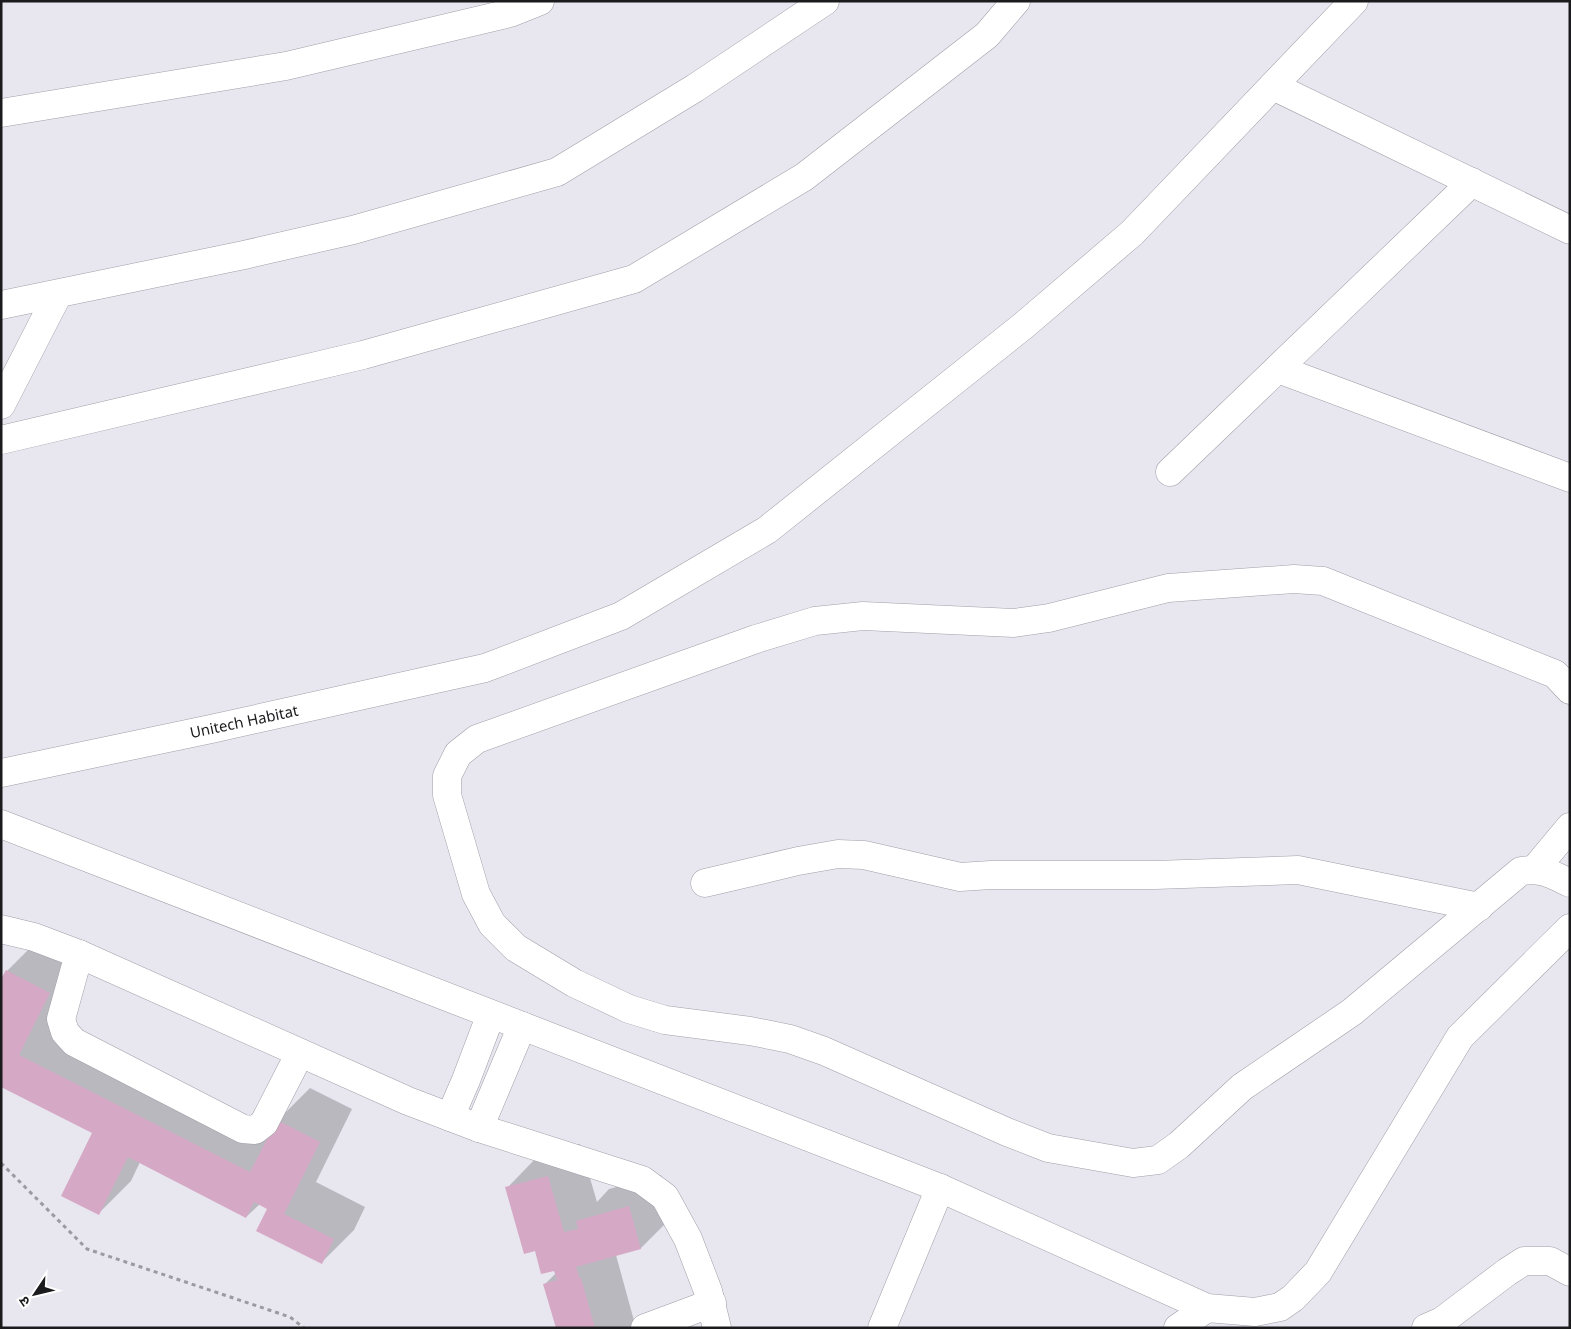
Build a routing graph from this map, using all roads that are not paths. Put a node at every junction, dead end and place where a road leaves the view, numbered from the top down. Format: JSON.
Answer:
{"nodes":[{"id":1,"x":540,"y":1,"type":"edge"},
{"id":2,"x":825,"y":1,"type":"edge"},
{"id":3,"x":1016,"y":1,"type":"edge"},
{"id":4,"x":1354,"y":1,"type":"edge"},
{"id":5,"x":1273,"y":86,"type":"junction"},
{"id":6,"x":1,"y":113,"type":"edge"},
{"id":7,"x":1472,"y":182,"type":"junction"},
{"id":8,"x":1570,"y":230,"type":"edge"},
{"id":9,"x":58,"y":294,"type":"junction"},
{"id":10,"x":1,"y":305,"type":"edge"},
{"id":11,"x":1278,"y":369,"type":"junction"},
{"id":12,"x":1,"y":404,"type":"edge"},
{"id":13,"x":1,"y":440,"type":"edge"},
{"id":14,"x":1170,"y":472,"type":"dead end"},
{"id":15,"x":1570,"y":478,"type":"edge"},
{"id":16,"x":1570,"y":690,"type":"edge"},
{"id":17,"x":1,"y":773,"type":"edge"},
{"id":18,"x":1,"y":824,"type":"edge"},
{"id":19,"x":1570,"y":827,"type":"edge"},
{"id":20,"x":1535,"y":869,"type":"junction"},
{"id":21,"x":705,"y":883,"type":"dead end"},
{"id":22,"x":1570,"y":884,"type":"edge"},
{"id":23,"x":1479,"y":907,"type":"junction"},
{"id":24,"x":1570,"y":928,"type":"edge"},
{"id":25,"x":1,"y":929,"type":"edge"},
{"id":26,"x":79,"y":954,"type":"junction"},
{"id":27,"x":492,"y":1014,"type":"junction"},
{"id":28,"x":522,"y":1026,"type":"junction"},
{"id":29,"x":300,"y":1053,"type":"junction"},
{"id":30,"x":450,"y":1117,"type":"junction"},
{"id":31,"x":479,"y":1128,"type":"junction"},
{"id":32,"x":940,"y":1188,"type":"junction"},
{"id":33,"x":1570,"y":1272,"type":"edge"},
{"id":34,"x":1207,"y":1308,"type":"junction"},
{"id":35,"x":714,"y":1316,"type":"edge"},
{"id":36,"x":1258,"y":1320,"type":"edge"},
{"id":37,"x":645,"y":1328,"type":"edge"},
{"id":38,"x":882,"y":1328,"type":"edge"},
{"id":39,"x":1178,"y":1328,"type":"edge"},
{"id":40,"x":1426,"y":1328,"type":"edge"}],
"edges":[{"from":1,"to":6,"type":"street"},
{"from":2,"to":9,"type":"street"},
{"from":3,"to":13,"type":"street"},
{"from":4,"to":5,"type":"street","name":"Unitech Habitat"},
{"from":5,"to":7,"type":"street"},
{"from":5,"to":17,"type":"street","name":"Unitech Habitat"},
{"from":7,"to":8,"type":"street"},
{"from":7,"to":11,"type":"street"},
{"from":9,"to":10,"type":"street"},
{"from":9,"to":12,"type":"street"},
{"from":11,"to":14,"type":"street"},
{"from":11,"to":15,"type":"street"},
{"from":16,"to":23,"type":"street"},
{"from":18,"to":27,"type":"street"},
{"from":19,"to":20,"type":"street"},
{"from":20,"to":22,"type":"street"},
{"from":20,"to":23,"type":"street"},
{"from":21,"to":23,"type":"street"},
{"from":24,"to":36,"type":"street"},
{"from":25,"to":26,"type":"street"},
{"from":26,"to":29,"type":"street"},
{"from":26,"to":29,"type":"street"},
{"from":27,"to":28,"type":"street"},
{"from":27,"to":30,"type":"street"},
{"from":28,"to":31,"type":"street"},
{"from":28,"to":32,"type":"street"},
{"from":29,"to":30,"type":"street"},
{"from":30,"to":31,"type":"street"},
{"from":31,"to":35,"type":"street"},
{"from":32,"to":34,"type":"street"},
{"from":32,"to":38,"type":"street"},
{"from":33,"to":40,"type":"street"},
{"from":34,"to":36,"type":"street"},
{"from":34,"to":39,"type":"street"},
{"from":35,"to":37,"type":"street"}]}
